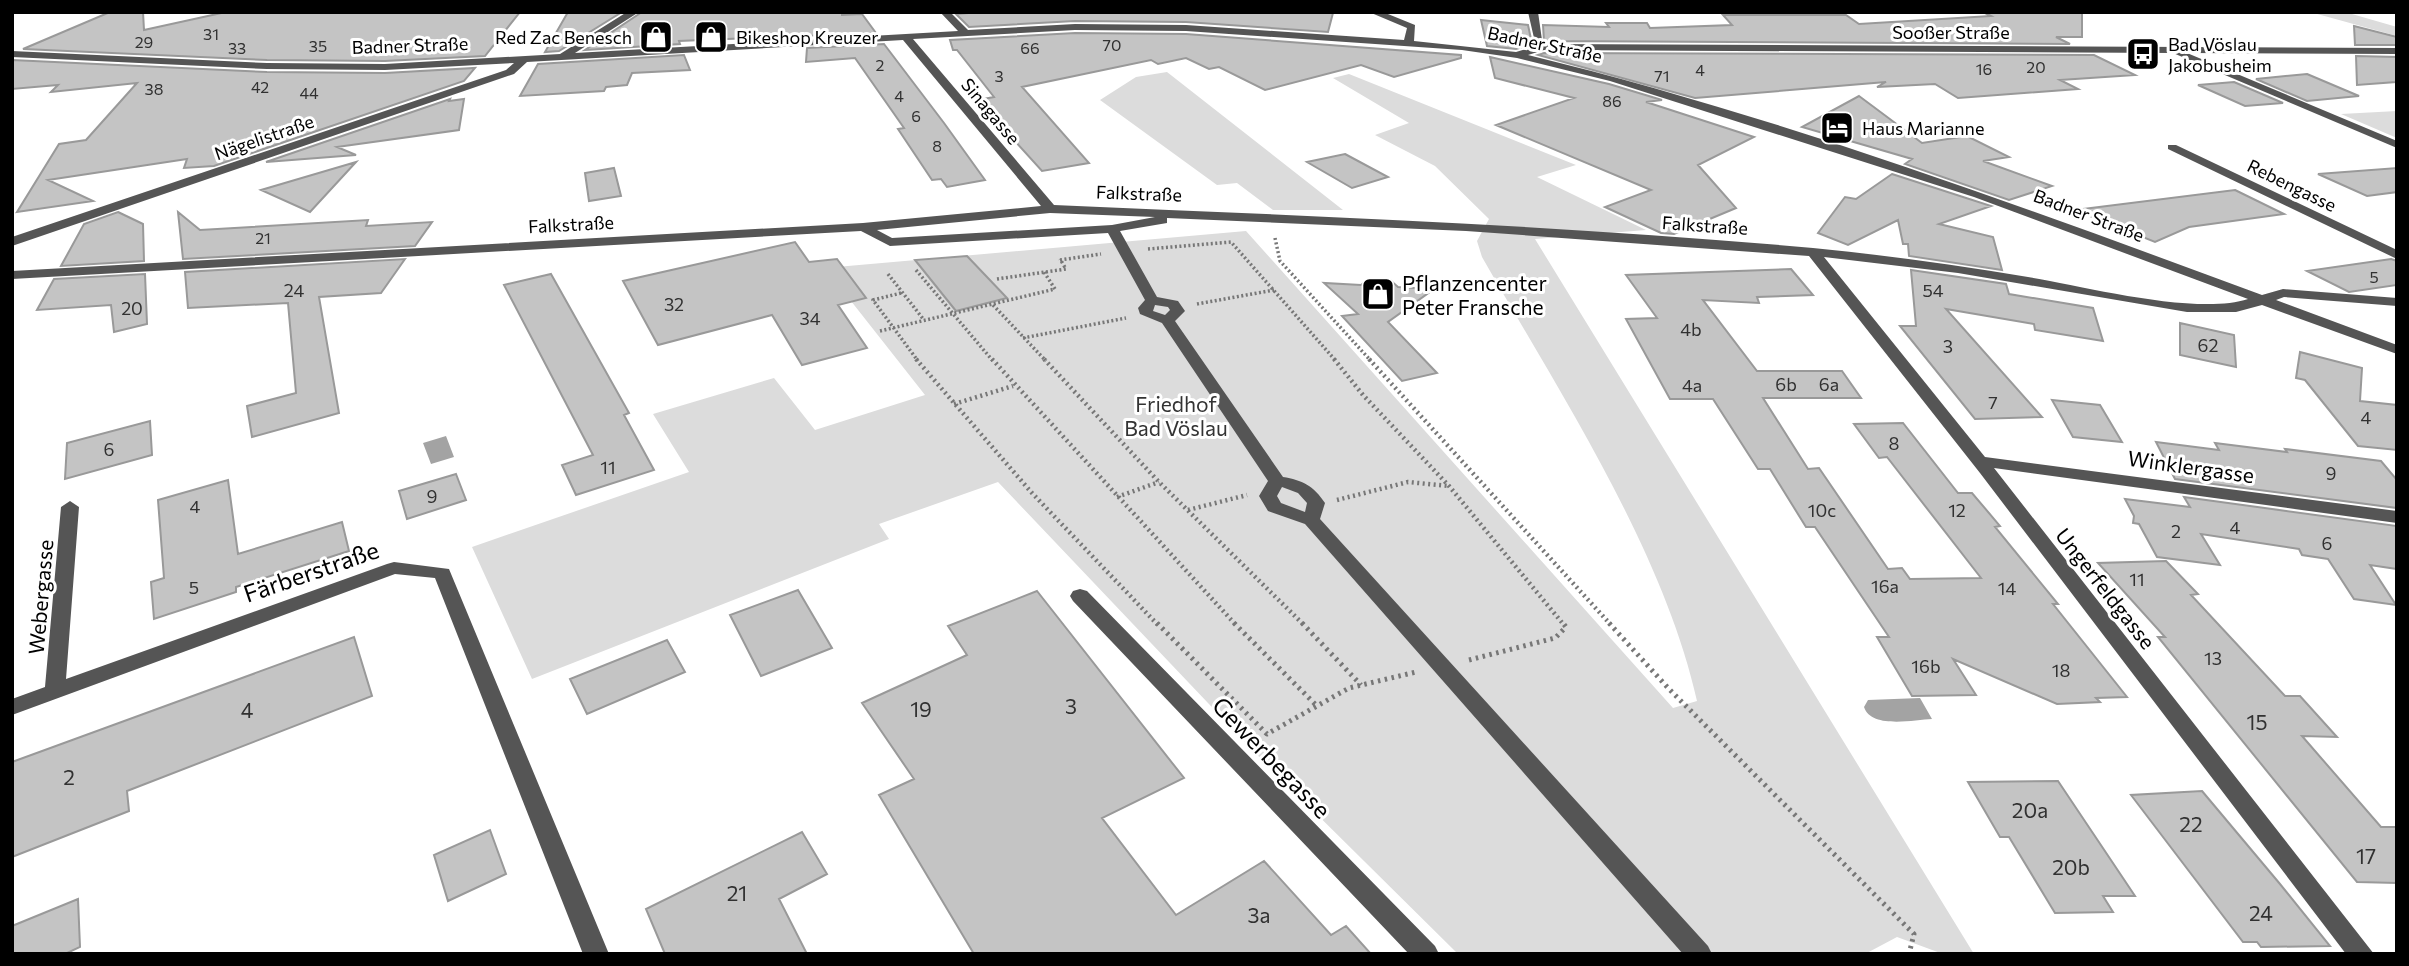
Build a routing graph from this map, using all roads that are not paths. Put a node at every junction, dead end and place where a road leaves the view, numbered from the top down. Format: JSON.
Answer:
{"nodes":[{"id":1,"x":634,"y":12,"type":"edge"},
{"id":2,"x":946,"y":12,"type":"edge"},
{"id":3,"x":1374,"y":12,"type":"edge"},
{"id":4,"x":1533,"y":12,"type":"edge"},
{"id":5,"x":964,"y":32,"type":"junction"},
{"id":6,"x":905,"y":36,"type":"junction"},
{"id":7,"x":1539,"y":38,"type":"dead end"},
{"id":8,"x":1409,"y":42,"type":"junction"},
{"id":9,"x":2168,"y":49,"type":"junction"},
{"id":10,"x":2392,"y":51,"type":"edge"},
{"id":11,"x":12,"y":54,"type":"edge"},
{"id":12,"x":1517,"y":55,"type":"junction"},
{"id":13,"x":560,"y":58,"type":"junction"},
{"id":14,"x":523,"y":60,"type":"junction"},
{"id":15,"x":2397,"y":145,"type":"edge"},
{"id":16,"x":2172,"y":147,"type":"dead end"},
{"id":17,"x":1050,"y":209,"type":"junction"},
{"id":18,"x":1193,"y":215,"type":"junction"},
{"id":19,"x":863,"y":227,"type":"junction"},
{"id":20,"x":1112,"y":229,"type":"junction"},
{"id":21,"x":12,"y":242,"type":"edge"},
{"id":22,"x":1813,"y":252,"type":"junction"},
{"id":23,"x":2397,"y":256,"type":"edge"},
{"id":24,"x":12,"y":275,"type":"edge"},
{"id":25,"x":2259,"y":301,"type":"junction"},
{"id":26,"x":2397,"y":302,"type":"edge"},
{"id":27,"x":2397,"y":350,"type":"edge"},
{"id":28,"x":1980,"y":461,"type":"junction"},
{"id":29,"x":1273,"y":489,"type":"junction"},
{"id":30,"x":70,"y":507,"type":"dead end"},
{"id":31,"x":1313,"y":512,"type":"junction"},
{"id":32,"x":2397,"y":517,"type":"edge"},
{"id":33,"x":1080,"y":596,"type":"dead end"},
{"id":34,"x":55,"y":691,"type":"junction"},
{"id":35,"x":12,"y":707,"type":"edge"},
{"id":36,"x":596,"y":954,"type":"edge"},
{"id":37,"x":1426,"y":954,"type":"edge"},
{"id":38,"x":1699,"y":954,"type":"edge"},
{"id":39,"x":2361,"y":954,"type":"edge"}],
"edges":[{"from":1,"to":13,"type":"street"},
{"from":2,"to":5,"type":"street"},
{"from":3,"to":8,"type":"street"},
{"from":4,"to":7,"type":"street"},
{"from":5,"to":6,"type":"street","name":"Badner Straße"},
{"from":5,"to":8,"type":"street","name":"Badner Straße"},
{"from":6,"to":13,"type":"street","name":"Badner Straße"},
{"from":6,"to":17,"type":"street","name":"Sinagasse"},
{"from":8,"to":12,"type":"street","name":"Badner Straße"},
{"from":9,"to":10,"type":"street","name":"Sooßer Straße"},
{"from":9,"to":12,"type":"street","name":"Sooßer Straße"},
{"from":9,"to":15,"type":"street"},
{"from":11,"to":14,"type":"street","name":"Badner Straße"},
{"from":12,"to":25,"type":"street","name":"Badner Straße"},
{"from":13,"to":14,"type":"street","name":"Badner Straße"},
{"from":14,"to":21,"type":"street","name":"Nägelistraße"},
{"from":16,"to":23,"type":"street","name":"Rebengasse"},
{"from":17,"to":18,"type":"street","name":"Falkstraße"},
{"from":17,"to":19,"type":"street","name":"Falkstraße"},
{"from":18,"to":20,"type":"street"},
{"from":18,"to":22,"type":"street","name":"Falkstraße"},
{"from":19,"to":20,"type":"street"},
{"from":19,"to":24,"type":"street","name":"Falkstraße"},
{"from":20,"to":29,"type":"street"},
{"from":22,"to":25,"type":"street","name":"Falkstraße"},
{"from":22,"to":28,"type":"street","name":"Ungerfeldgasse"},
{"from":25,"to":26,"type":"street","name":"Falkstraße"},
{"from":25,"to":27,"type":"street","name":"Badner Straße"},
{"from":28,"to":32,"type":"street","name":"Winklergasse"},
{"from":28,"to":39,"type":"street","name":"Ungerfeldgasse"},
{"from":29,"to":31,"type":"street"},
{"from":29,"to":31,"type":"street"},
{"from":30,"to":34,"type":"street","name":"Webergasse"},
{"from":31,"to":38,"type":"street"},
{"from":33,"to":37,"type":"street","name":"Gewerbegasse"},
{"from":34,"to":35,"type":"street","name":"Färberstraße"},
{"from":34,"to":36,"type":"street","name":"Färberstraße"}]}
